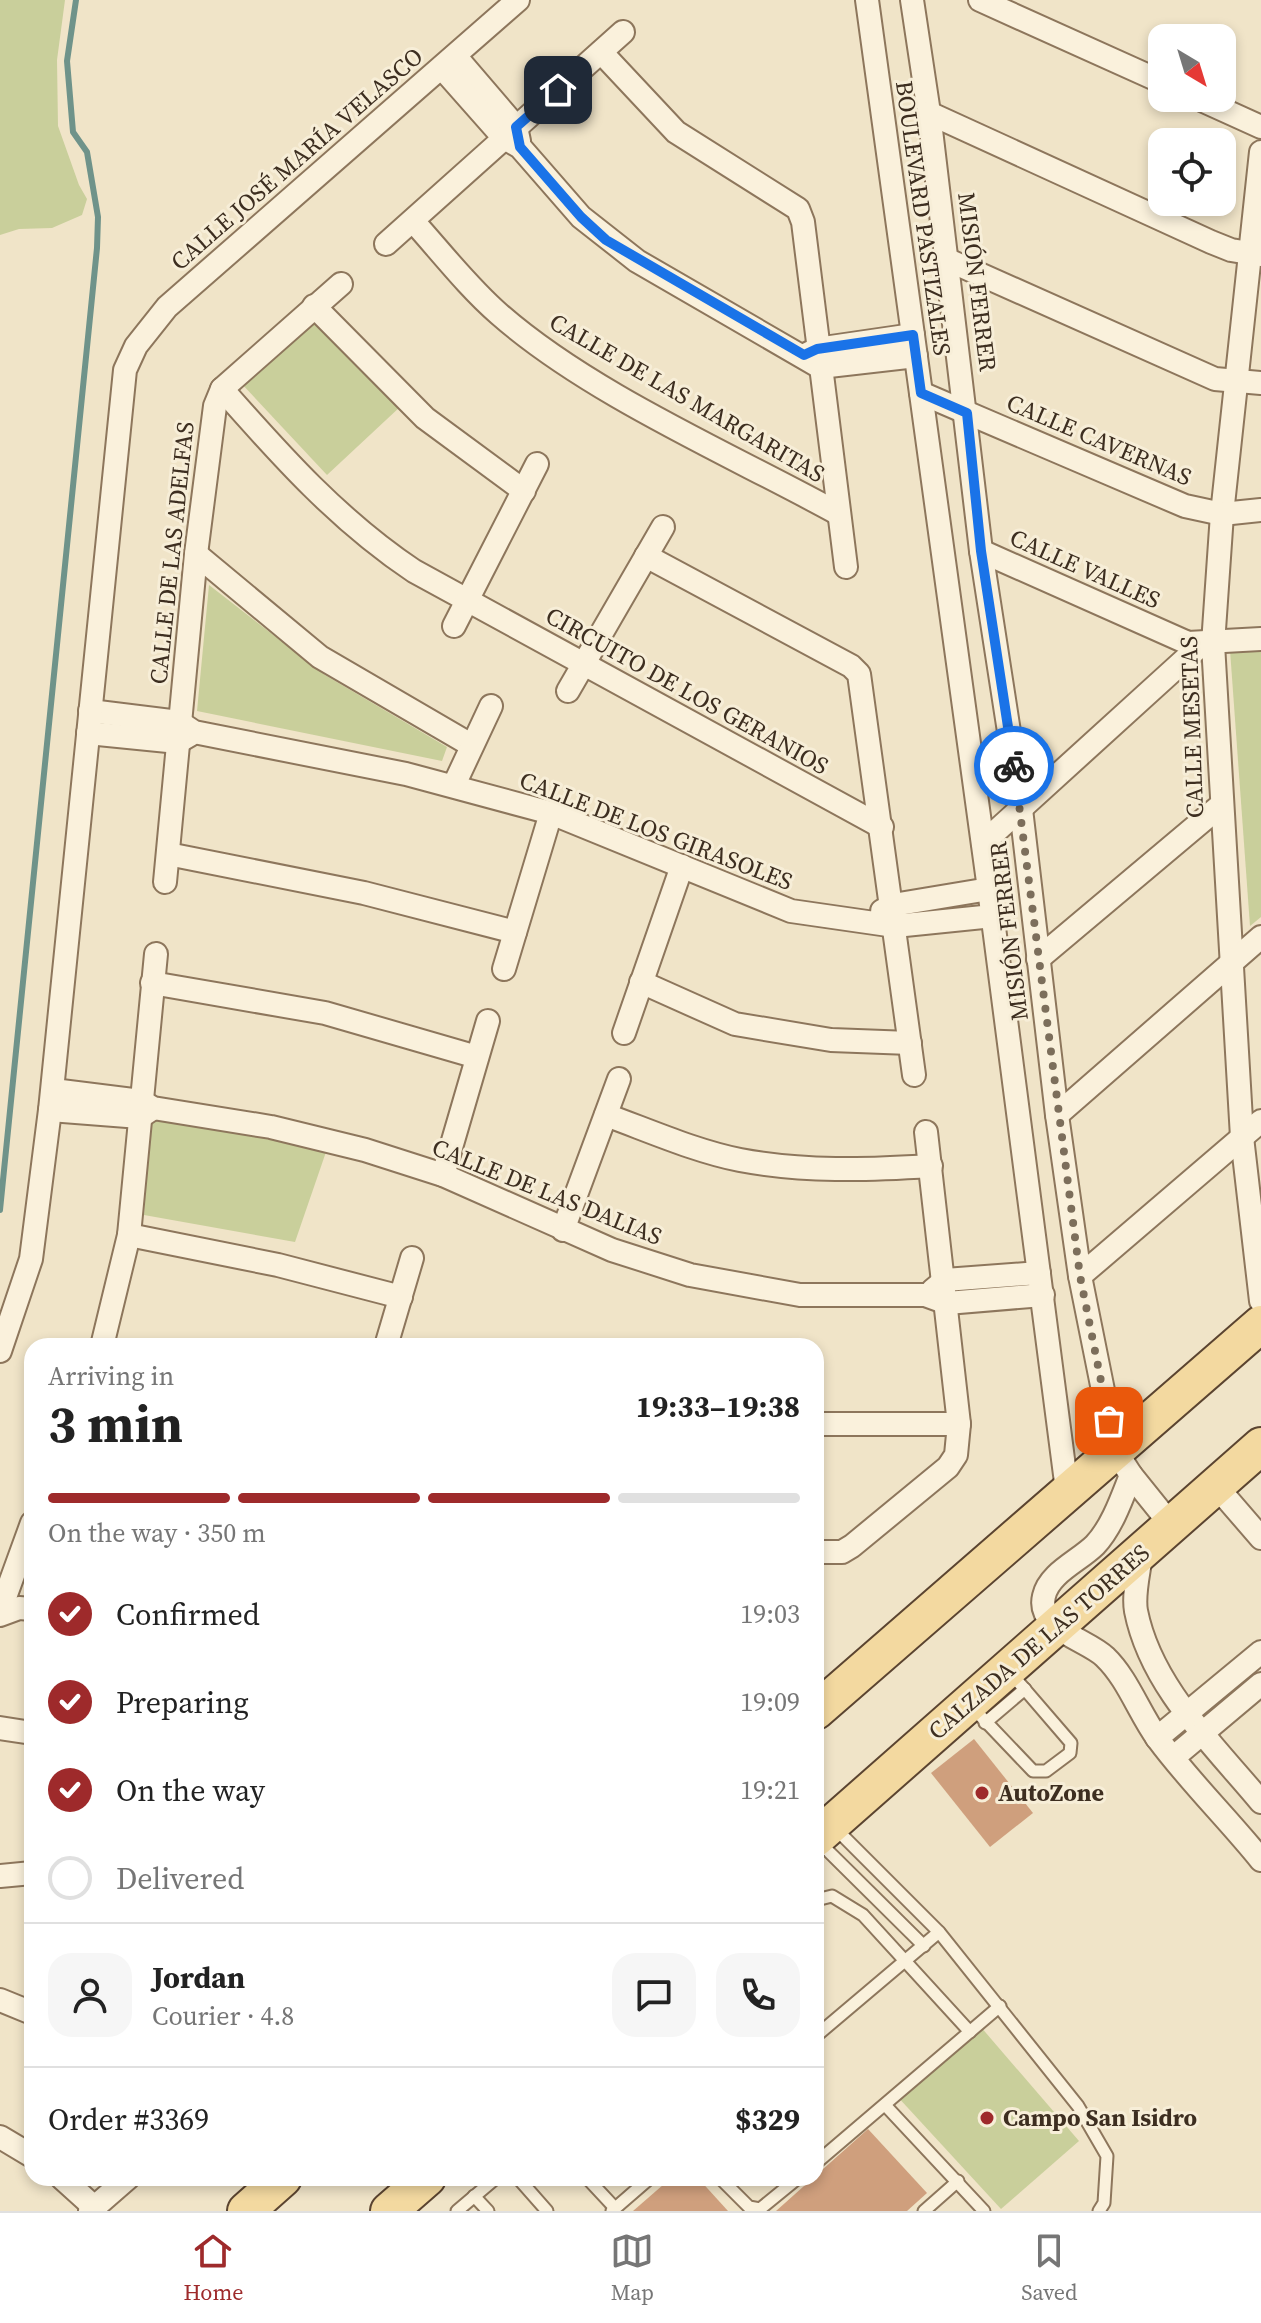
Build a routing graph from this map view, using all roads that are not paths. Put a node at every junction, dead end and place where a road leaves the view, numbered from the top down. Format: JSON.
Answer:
{"nodes":[{"id":1,"x":518,"y":0,"type":"edge"},
{"id":2,"x":867,"y":0,"type":"edge"},
{"id":3,"x":912,"y":0,"type":"edge"},
{"id":4,"x":980,"y":0,"type":"edge"},
{"id":5,"x":623,"y":32,"type":"dead end"},
{"id":6,"x":601,"y":52,"type":"junction"},
{"id":7,"x":449,"y":62,"type":"junction"},
{"id":8,"x":1148,"y":76,"type":"edge"},
{"id":9,"x":1228,"y":112,"type":"edge"},
{"id":10,"x":929,"y":113,"type":"junction"},
{"id":11,"x":1261,"y":127,"type":"edge"},
{"id":12,"x":513,"y":137,"type":"junction"},
{"id":13,"x":1261,"y":152,"type":"edge"},
{"id":14,"x":413,"y":221,"type":"junction"},
{"id":15,"x":386,"y":244,"type":"dead end"},
{"id":16,"x":1256,"y":255,"type":"edge"},
{"id":17,"x":948,"y":260,"type":"junction"},
{"id":18,"x":341,"y":284,"type":"dead end"},
{"id":19,"x":314,"y":306,"type":"junction"},
{"id":20,"x":914,"y":346,"type":"junction"},
{"id":21,"x":814,"y":357,"type":"junction"},
{"id":22,"x":1236,"y":383,"type":"junction"},
{"id":23,"x":1261,"y":383,"type":"edge"},
{"id":24,"x":222,"y":389,"type":"junction"},
{"id":25,"x":921,"y":393,"type":"junction"},
{"id":26,"x":967,"y":413,"type":"junction"},
{"id":27,"x":537,"y":464,"type":"dead end"},
{"id":28,"x":524,"y":491,"type":"junction"},
{"id":29,"x":1261,"y":510,"type":"edge"},
{"id":30,"x":839,"y":514,"type":"junction"},
{"id":31,"x":1222,"y":514,"type":"junction"},
{"id":32,"x":663,"y":527,"type":"dead end"},
{"id":33,"x":981,"y":551,"type":"junction"},
{"id":34,"x":196,"y":554,"type":"junction"},
{"id":35,"x":646,"y":556,"type":"junction"},
{"id":36,"x":846,"y":567,"type":"dead end"},
{"id":37,"x":466,"y":600,"type":"junction"},
{"id":38,"x":454,"y":626,"type":"dead end"},
{"id":39,"x":1261,"y":639,"type":"edge"},
{"id":40,"x":1208,"y":644,"type":"junction"},
{"id":41,"x":583,"y":664,"type":"junction"},
{"id":42,"x":568,"y":691,"type":"dead end"},
{"id":43,"x":491,"y":706,"type":"dead end"},
{"id":44,"x":90,"y":711,"type":"junction"},
{"id":45,"x":184,"y":732,"type":"junction"},
{"id":46,"x":88,"y":733,"type":"junction"},
{"id":47,"x":471,"y":745,"type":"junction"},
{"id":48,"x":454,"y":785,"type":"junction"},
{"id":49,"x":1220,"y":806,"type":"junction"},
{"id":50,"x":1021,"y":809,"type":"junction"},
{"id":51,"x":551,"y":813,"type":"junction"},
{"id":52,"x":882,"y":827,"type":"junction"},
{"id":53,"x":983,"y":843,"type":"junction"},
{"id":54,"x":168,"y":854,"type":"junction"},
{"id":55,"x":682,"y":866,"type":"junction"},
{"id":56,"x":165,"y":882,"type":"dead end"},
{"id":57,"x":989,"y":889,"type":"junction"},
{"id":58,"x":894,"y":916,"type":"junction"},
{"id":59,"x":993,"y":916,"type":"junction"},
{"id":60,"x":515,"y":932,"type":"junction"},
{"id":61,"x":1261,"y":937,"type":"edge"},
{"id":62,"x":156,"y":954,"type":"dead end"},
{"id":63,"x":1038,"y":959,"type":"junction"},
{"id":64,"x":1231,"y":964,"type":"junction"},
{"id":65,"x":504,"y":969,"type":"dead end"},
{"id":66,"x":641,"y":982,"type":"junction"},
{"id":67,"x":152,"y":983,"type":"junction"},
{"id":68,"x":488,"y":1021,"type":"dead end"},
{"id":69,"x":624,"y":1033,"type":"dead end"},
{"id":70,"x":910,"y":1043,"type":"junction"},
{"id":71,"x":477,"y":1057,"type":"junction"},
{"id":72,"x":914,"y":1075,"type":"dead end"},
{"id":73,"x":619,"y":1079,"type":"dead end"},
{"id":74,"x":52,"y":1100,"type":"junction"},
{"id":75,"x":144,"y":1109,"type":"junction"},
{"id":76,"x":606,"y":1115,"type":"junction"},
{"id":77,"x":1057,"y":1115,"type":"junction"},
{"id":78,"x":1261,"y":1121,"type":"edge"},
{"id":79,"x":926,"y":1132,"type":"dead end"},
{"id":80,"x":1242,"y":1137,"type":"junction"},
{"id":81,"x":931,"y":1166,"type":"junction"},
{"id":82,"x":443,"y":1175,"type":"junction"},
{"id":83,"x":563,"y":1230,"type":"junction"},
{"id":84,"x":129,"y":1235,"type":"junction"},
{"id":85,"x":412,"y":1258,"type":"dead end"},
{"id":86,"x":1080,"y":1276,"type":"junction"},
{"id":87,"x":945,"y":1280,"type":"junction"},
{"id":88,"x":1041,"y":1284,"type":"junction"},
{"id":89,"x":925,"y":1295,"type":"junction"},
{"id":90,"x":401,"y":1297,"type":"junction"},
{"id":91,"x":1261,"y":1301,"type":"edge"},
{"id":92,"x":947,"y":1303,"type":"junction"},
{"id":93,"x":1261,"y":1324,"type":"edge"},
{"id":94,"x":104,"y":1338,"type":"edge"},
{"id":95,"x":388,"y":1338,"type":"edge"},
{"id":96,"x":0,"y":1351,"type":"edge"},
{"id":97,"x":824,"y":1424,"type":"edge"},
{"id":98,"x":959,"y":1424,"type":"junction"},
{"id":99,"x":1261,"y":1446,"type":"edge"},
{"id":100,"x":1123,"y":1462,"type":"junction"},
{"id":101,"x":1216,"y":1486,"type":"junction"},
{"id":102,"x":1067,"y":1490,"type":"junction"},
{"id":103,"x":1172,"y":1526,"type":"junction"},
{"id":104,"x":1261,"y":1538,"type":"edge"},
{"id":105,"x":824,"y":1552,"type":"edge"},
{"id":106,"x":24,"y":1553,"type":"edge"},
{"id":107,"x":1141,"y":1555,"type":"junction"},
{"id":108,"x":10,"y":1605,"type":"edge"},
{"id":109,"x":1055,"y":1626,"type":"junction"},
{"id":110,"x":1261,"y":1652,"type":"edge"},
{"id":111,"x":1016,"y":1679,"type":"junction"},
{"id":112,"x":1261,"y":1684,"type":"edge"},
{"id":113,"x":824,"y":1704,"type":"edge"},
{"id":114,"x":976,"y":1713,"type":"junction"},
{"id":115,"x":1187,"y":1714,"type":"junction"},
{"id":116,"x":0,"y":1728,"type":"edge"},
{"id":117,"x":24,"y":1732,"type":"edge"},
{"id":118,"x":1203,"y":1733,"type":"junction"},
{"id":119,"x":1157,"y":1738,"type":"junction"},
{"id":120,"x":1174,"y":1757,"type":"junction"},
{"id":121,"x":1261,"y":1802,"type":"edge"},
{"id":122,"x":824,"y":1832,"type":"edge"},
{"id":123,"x":824,"y":1836,"type":"edge"},
{"id":124,"x":824,"y":1837,"type":"edge"},
{"id":125,"x":1261,"y":1860,"type":"edge"},
{"id":126,"x":24,"y":1874,"type":"edge"},
{"id":127,"x":0,"y":1876,"type":"edge"},
{"id":128,"x":824,"y":1898,"type":"edge"},
{"id":129,"x":939,"y":1932,"type":"junction"},
{"id":130,"x":924,"y":1946,"type":"junction"},
{"id":131,"x":906,"y":1961,"type":"junction"},
{"id":132,"x":0,"y":2000,"type":"edge"},
{"id":133,"x":1000,"y":2006,"type":"junction"},
{"id":134,"x":24,"y":2010,"type":"edge"},
{"id":135,"x":824,"y":2029,"type":"edge"},
{"id":136,"x":970,"y":2032,"type":"junction"},
{"id":137,"x":885,"y":2105,"type":"junction"},
{"id":138,"x":0,"y":2137,"type":"edge"},
{"id":139,"x":24,"y":2151,"type":"edge"},
{"id":140,"x":824,"y":2156,"type":"edge"},
{"id":141,"x":958,"y":2181,"type":"junction"},
{"id":142,"x":70,"y":2186,"type":"edge"},
{"id":143,"x":119,"y":2186,"type":"edge"},
{"id":144,"x":274,"y":2186,"type":"edge"},
{"id":145,"x":418,"y":2186,"type":"edge"},
{"id":146,"x":486,"y":2186,"type":"edge"},
{"id":147,"x":525,"y":2186,"type":"edge"},
{"id":148,"x":594,"y":2186,"type":"edge"},
{"id":149,"x":631,"y":2186,"type":"edge"},
{"id":150,"x":728,"y":2186,"type":"edge"},
{"id":151,"x":788,"y":2186,"type":"edge"},
{"id":152,"x":474,"y":2196,"type":"junction"},
{"id":153,"x":92,"y":2209,"type":"edge"},
{"id":154,"x":614,"y":2210,"type":"edge"},
{"id":155,"x":927,"y":2210,"type":"edge"},
{"id":156,"x":246,"y":2211,"type":"edge"},
{"id":157,"x":389,"y":2211,"type":"edge"},
{"id":158,"x":457,"y":2211,"type":"edge"},
{"id":159,"x":488,"y":2211,"type":"edge"},
{"id":160,"x":547,"y":2211,"type":"edge"},
{"id":161,"x":984,"y":2211,"type":"edge"},
{"id":162,"x":1099,"y":2211,"type":"edge"}],
"edges":[{"from":1,"to":7,"type":"street","name":"CALLE JOSÉ MARÍA VELASCO"},
{"from":2,"to":20,"type":"street","name":"BOULEVARD PASTIZALES"},
{"from":3,"to":10,"type":"street","name":"MISIÓN FERRER"},
{"from":4,"to":8,"type":"street"},
{"from":5,"to":6,"type":"street"},
{"from":6,"to":12,"type":"street"},
{"from":6,"to":21,"type":"street"},
{"from":7,"to":12,"type":"street"},
{"from":7,"to":44,"type":"street","name":"CALLE JOSÉ MARÍA VELASCO"},
{"from":9,"to":11,"type":"street"},
{"from":10,"to":16,"type":"street"},
{"from":10,"to":17,"type":"street","name":"MISIÓN FERRER"},
{"from":12,"to":14,"type":"street"},
{"from":12,"to":21,"type":"street"},
{"from":13,"to":16,"type":"street","name":"CALLE MESETAS"},
{"from":14,"to":15,"type":"street"},
{"from":14,"to":30,"type":"street","name":"CALLE DE LAS MARGARITAS"},
{"from":16,"to":22,"type":"street","name":"CALLE MESETAS"},
{"from":17,"to":22,"type":"street"},
{"from":17,"to":26,"type":"street","name":"MISIÓN FERRER"},
{"from":18,"to":19,"type":"street","name":"CALLE DE LAS ADELFAS"},
{"from":19,"to":24,"type":"street","name":"CALLE DE LAS ADELFAS"},
{"from":19,"to":28,"type":"street"},
{"from":20,"to":21,"type":"street"},
{"from":20,"to":25,"type":"street","name":"BOULEVARD PASTIZALES"},
{"from":21,"to":30,"type":"street"},
{"from":22,"to":23,"type":"street"},
{"from":22,"to":31,"type":"street","name":"CALLE MESETAS"},
{"from":24,"to":34,"type":"street","name":"CALLE DE LAS ADELFAS"},
{"from":24,"to":37,"type":"street","name":"CIRCUITO DE LOS GERANIOS"},
{"from":25,"to":26,"type":"street","name":"CALLE CAVERNAS"},
{"from":25,"to":53,"type":"street","name":"BOULEVARD PASTIZALES"},
{"from":26,"to":31,"type":"street","name":"CALLE CAVERNAS"},
{"from":26,"to":33,"type":"street","name":"MISIÓN FERRER"},
{"from":27,"to":28,"type":"street"},
{"from":28,"to":37,"type":"street"},
{"from":29,"to":31,"type":"street","name":"CALLE CAVERNAS"},
{"from":30,"to":36,"type":"street"},
{"from":31,"to":40,"type":"street","name":"CALLE MESETAS"},
{"from":32,"to":35,"type":"street"},
{"from":33,"to":40,"type":"street","name":"CALLE VALLES"},
{"from":33,"to":50,"type":"street","name":"MISIÓN FERRER"},
{"from":34,"to":45,"type":"street","name":"CALLE DE LAS ADELFAS"},
{"from":34,"to":47,"type":"street"},
{"from":35,"to":41,"type":"street"},
{"from":35,"to":52,"type":"street"},
{"from":37,"to":38,"type":"street"},
{"from":37,"to":41,"type":"street","name":"CIRCUITO DE LOS GERANIOS"},
{"from":39,"to":40,"type":"street","name":"CALLE VALLES"},
{"from":40,"to":49,"type":"street","name":"CALLE MESETAS"},
{"from":40,"to":50,"type":"street"},
{"from":41,"to":42,"type":"street"},
{"from":41,"to":52,"type":"street","name":"CIRCUITO DE LOS GERANIOS"},
{"from":43,"to":47,"type":"street"},
{"from":44,"to":45,"type":"street","name":"CALLE DE LOS GIRASOLES"},
{"from":44,"to":46,"type":"street"},
{"from":45,"to":46,"type":"street","name":"CALLE DE LOS GIRASOLES"},
{"from":45,"to":48,"type":"street","name":"CALLE DE LOS GIRASOLES"},
{"from":45,"to":54,"type":"street","name":"CALLE DE LAS ADELFAS"},
{"from":46,"to":74,"type":"street"},
{"from":47,"to":48,"type":"street"},
{"from":48,"to":51,"type":"street","name":"CALLE DE LOS GIRASOLES"},
{"from":49,"to":63,"type":"street"},
{"from":49,"to":64,"type":"street","name":"CALLE MESETAS"},
{"from":50,"to":53,"type":"street"},
{"from":50,"to":63,"type":"street","name":"MISIÓN FERRER"},
{"from":51,"to":55,"type":"street","name":"CALLE DE LOS GIRASOLES"},
{"from":51,"to":60,"type":"street"},
{"from":52,"to":58,"type":"street"},
{"from":53,"to":57,"type":"street","name":"BOULEVARD PASTIZALES"},
{"from":54,"to":56,"type":"street","name":"CALLE DE LAS ADELFAS"},
{"from":54,"to":60,"type":"street"},
{"from":55,"to":58,"type":"street","name":"CALLE DE LOS GIRASOLES"},
{"from":55,"to":66,"type":"street"},
{"from":57,"to":58,"type":"street","name":"CALLE DE LOS GIRASOLES"},
{"from":57,"to":59,"type":"street","name":"BOULEVARD PASTIZALES"},
{"from":58,"to":59,"type":"street","name":"CALLE DE LOS GIRASOLES"},
{"from":58,"to":70,"type":"street"},
{"from":59,"to":88,"type":"street","name":"BOULEVARD PASTIZALES"},
{"from":60,"to":65,"type":"street"},
{"from":61,"to":64,"type":"street"},
{"from":62,"to":67,"type":"street"},
{"from":63,"to":77,"type":"street","name":"MISIÓN FERRER"},
{"from":64,"to":77,"type":"street"},
{"from":64,"to":80,"type":"street","name":"CALLE MESETAS"},
{"from":66,"to":69,"type":"street"},
{"from":66,"to":70,"type":"street"},
{"from":67,"to":71,"type":"street"},
{"from":67,"to":75,"type":"street"},
{"from":68,"to":71,"type":"street"},
{"from":70,"to":72,"type":"street"},
{"from":71,"to":82,"type":"street"},
{"from":73,"to":76,"type":"street"},
{"from":74,"to":75,"type":"street","name":"CALLE DE LAS DALIAS"},
{"from":74,"to":96,"type":"street"},
{"from":75,"to":82,"type":"street","name":"CALLE DE LAS DALIAS"},
{"from":75,"to":84,"type":"street"},
{"from":76,"to":81,"type":"street"},
{"from":76,"to":83,"type":"street"},
{"from":77,"to":86,"type":"street","name":"MISIÓN FERRER"},
{"from":78,"to":80,"type":"street"},
{"from":79,"to":81,"type":"street"},
{"from":80,"to":86,"type":"street"},
{"from":80,"to":91,"type":"street","name":"CALLE MESETAS"},
{"from":81,"to":87,"type":"street"},
{"from":82,"to":83,"type":"street","name":"CALLE DE LAS DALIAS"},
{"from":83,"to":89,"type":"street","name":"CALLE DE LAS DALIAS"},
{"from":84,"to":90,"type":"street"},
{"from":84,"to":94,"type":"street"},
{"from":85,"to":90,"type":"street"},
{"from":86,"to":100,"type":"street","name":"MISIÓN FERRER"},
{"from":87,"to":88,"type":"street"},
{"from":87,"to":89,"type":"street"},
{"from":87,"to":92,"type":"street"},
{"from":88,"to":92,"type":"street","name":"CALLE DE LAS DALIAS"},
{"from":88,"to":102,"type":"street","name":"BOULEVARD PASTIZALES"},
{"from":89,"to":92,"type":"street","name":"CALLE DE LAS DALIAS"},
{"from":90,"to":95,"type":"street"},
{"from":92,"to":98,"type":"street"},
{"from":93,"to":100,"type":"main road"},
{"from":97,"to":98,"type":"street"},
{"from":98,"to":105,"type":"street"},
{"from":99,"to":101,"type":"main road","name":"CALZADA DE LAS TORRES"},
{"from":100,"to":102,"type":"main road"},
{"from":100,"to":103,"type":"street"},
{"from":100,"to":109,"type":"street"},
{"from":101,"to":103,"type":"main road","name":"CALZADA DE LAS TORRES"},
{"from":101,"to":104,"type":"street"},
{"from":102,"to":113,"type":"main road"},
{"from":103,"to":107,"type":"main road","name":"CALZADA DE LAS TORRES"},
{"from":106,"to":108,"type":"street"},
{"from":107,"to":109,"type":"main road","name":"CALZADA DE LAS TORRES"},
{"from":107,"to":115,"type":"street"},
{"from":109,"to":111,"type":"main road","name":"CALZADA DE LAS TORRES"},
{"from":109,"to":119,"type":"street"},
{"from":110,"to":115,"type":"street"},
{"from":111,"to":114,"type":"main road","name":"CALZADA DE LAS TORRES"},
{"from":111,"to":114,"type":"lane"},
{"from":112,"to":118,"type":"street"},
{"from":114,"to":122,"type":"main road","name":"CALZADA DE LAS TORRES"},
{"from":115,"to":118,"type":"street"},
{"from":115,"to":119,"type":"street"},
{"from":116,"to":117,"type":"street"},
{"from":118,"to":120,"type":"street"},
{"from":118,"to":121,"type":"street"},
{"from":119,"to":120,"type":"street"},
{"from":120,"to":125,"type":"street"},
{"from":123,"to":129,"type":"lane"},
{"from":124,"to":130,"type":"lane"},
{"from":126,"to":127,"type":"street"},
{"from":128,"to":131,"type":"lane"},
{"from":129,"to":130,"type":"lane"},
{"from":129,"to":133,"type":"lane"},
{"from":130,"to":131,"type":"lane"},
{"from":131,"to":135,"type":"lane"},
{"from":131,"to":136,"type":"lane"},
{"from":132,"to":134,"type":"street"},
{"from":133,"to":136,"type":"lane"},
{"from":133,"to":162,"type":"lane"},
{"from":136,"to":137,"type":"lane"},
{"from":137,"to":140,"type":"lane"},
{"from":137,"to":141,"type":"lane"},
{"from":138,"to":139,"type":"street"},
{"from":141,"to":155,"type":"lane"},
{"from":141,"to":161,"type":"lane"},
{"from":142,"to":153,"type":"street"},
{"from":143,"to":153,"type":"street"},
{"from":144,"to":156,"type":"main road"},
{"from":145,"to":157,"type":"main road"},
{"from":146,"to":152,"type":"lane"},
{"from":147,"to":160,"type":"lane"},
{"from":148,"to":154,"type":"lane"},
{"from":149,"to":154,"type":"lane"},
{"from":150,"to":151,"type":"lane"},
{"from":152,"to":158,"type":"lane"},
{"from":152,"to":159,"type":"lane"}]}
